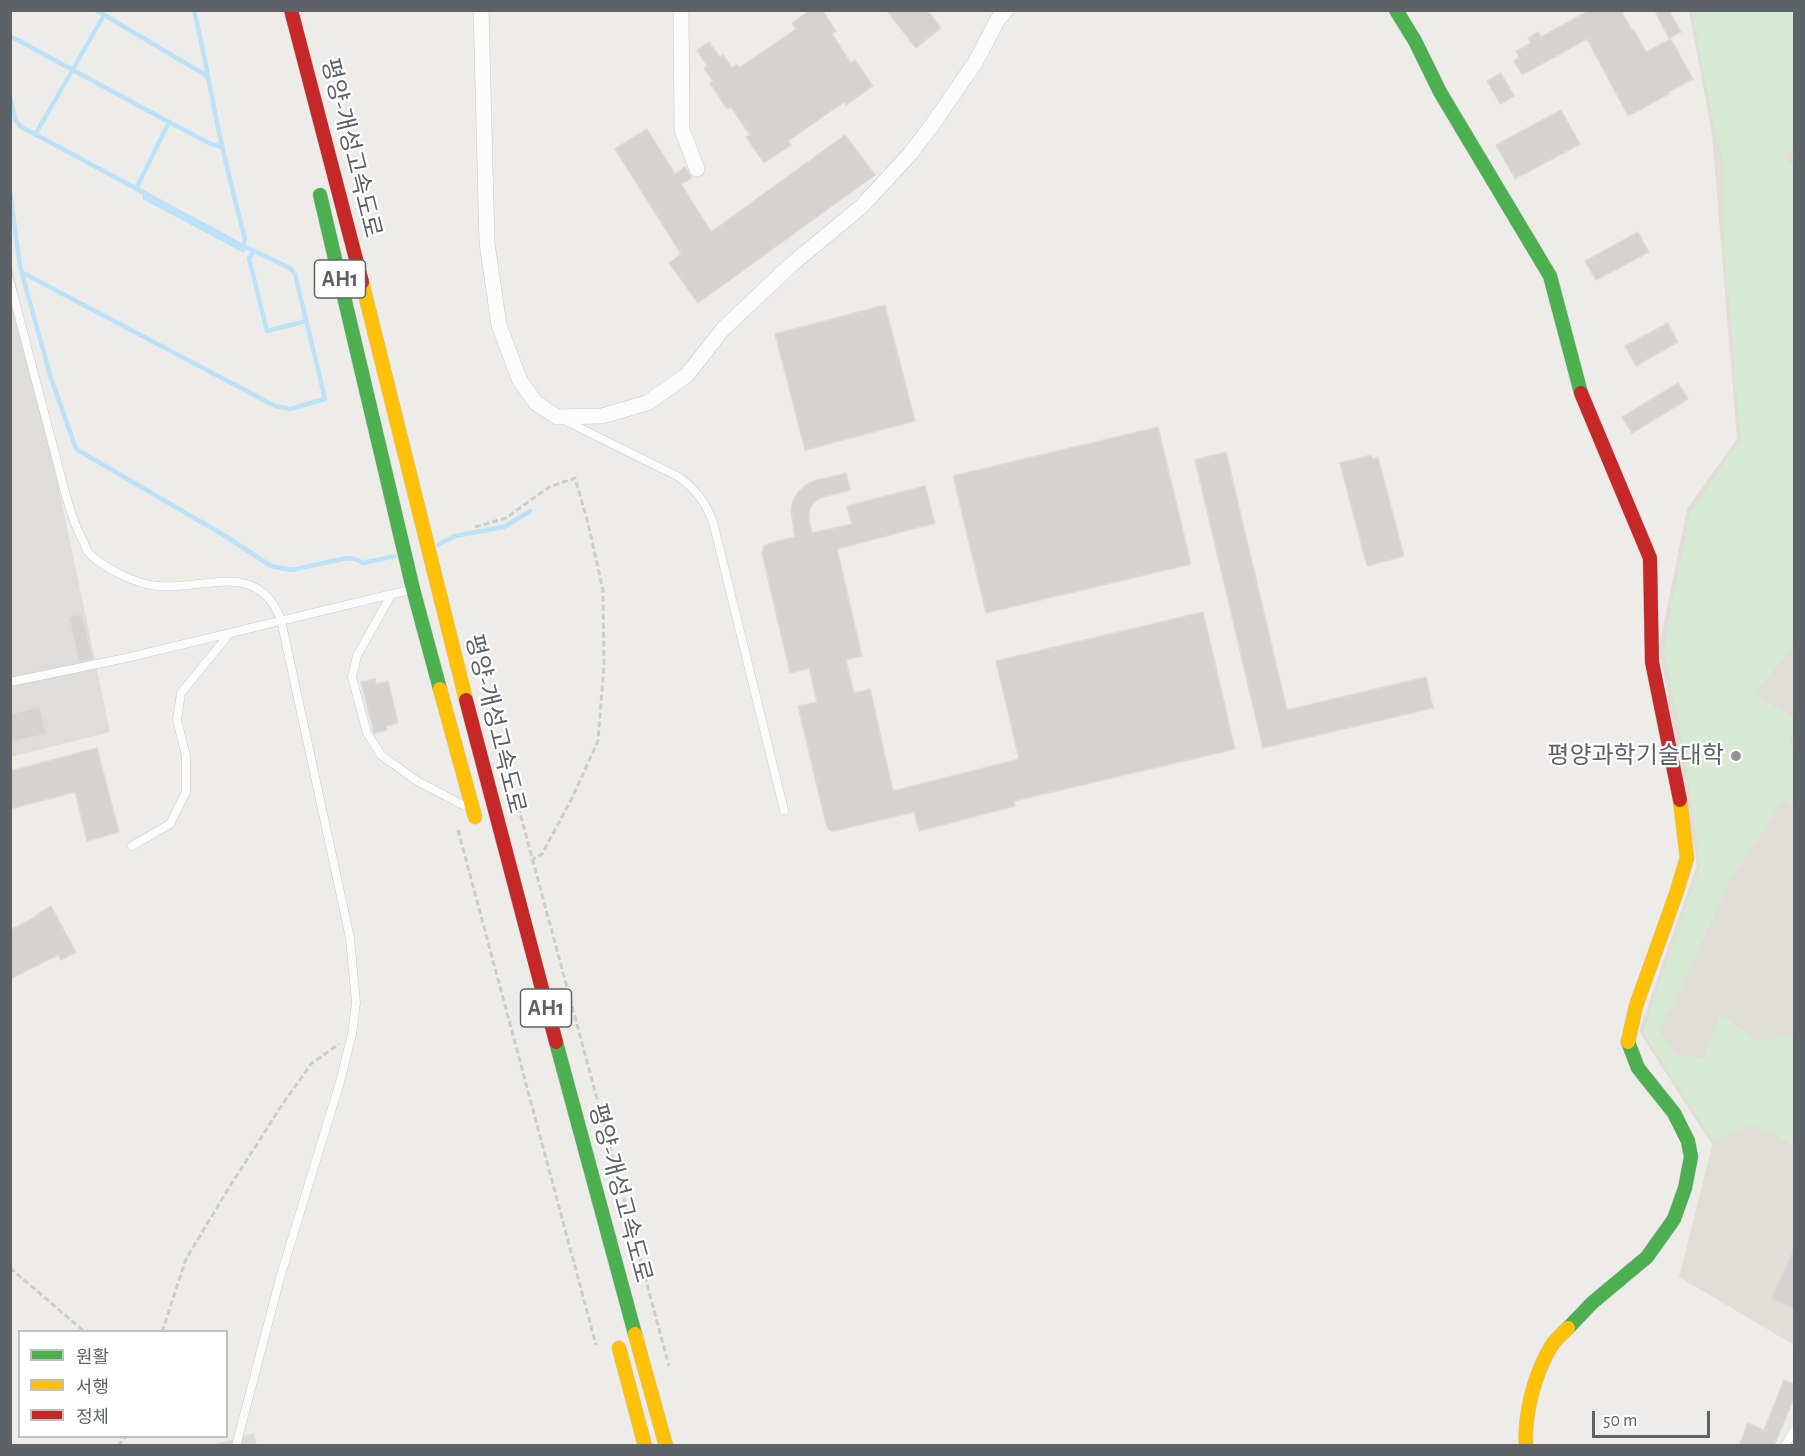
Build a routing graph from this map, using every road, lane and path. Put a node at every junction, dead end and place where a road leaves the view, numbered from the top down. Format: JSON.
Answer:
{"nodes":[{"id":1,"x":291,"y":10,"type":"edge"},
{"id":2,"x":481,"y":10,"type":"edge"},
{"id":3,"x":681,"y":10,"type":"edge"},
{"id":4,"x":1006,"y":10,"type":"edge"},
{"id":5,"x":1396,"y":10,"type":"edge"},
{"id":6,"x":697,"y":169,"type":"dead end"},
{"id":7,"x":318,"y":184,"type":"dead end"},
{"id":8,"x":10,"y":282,"type":"edge"},
{"id":9,"x":557,"y":417,"type":"junction"},
{"id":10,"x":476,"y":527,"type":"dead end"},
{"id":11,"x":412,"y":583,"type":"junction"},
{"id":12,"x":391,"y":595,"type":"junction"},
{"id":13,"x":281,"y":620,"type":"junction"},
{"id":14,"x":230,"y":633,"type":"junction"},
{"id":15,"x":10,"y":682,"type":"edge"},
{"id":16,"x":449,"y":797,"type":"junction"},
{"id":17,"x":473,"y":810,"type":"junction"},
{"id":18,"x":784,"y":810,"type":"dead end"},
{"id":19,"x":479,"y":831,"type":"dead end"},
{"id":20,"x":132,"y":846,"type":"dead end"},
{"id":21,"x":352,"y":1034,"type":"junction"},
{"id":22,"x":10,"y":1268,"type":"edge"},
{"id":23,"x":83,"y":1330,"type":"edge"},
{"id":24,"x":163,"y":1330,"type":"edge"},
{"id":25,"x":614,"y":1331,"type":"dead end"},
{"id":26,"x":598,"y":1353,"type":"dead end"},
{"id":27,"x":672,"y":1377,"type":"dead end"},
{"id":28,"x":1794,"y":1431,"type":"edge"},
{"id":29,"x":1787,"y":1445,"type":"edge"},
{"id":30,"x":236,"y":1446,"type":"edge"},
{"id":31,"x":645,"y":1446,"type":"edge"},
{"id":32,"x":666,"y":1446,"type":"edge"},
{"id":33,"x":1526,"y":1446,"type":"edge"}],
"edges":[{"from":1,"to":32,"type":"main road","name":"평양-개성고속도로","number":"AH1"},
{"from":2,"to":9,"type":"street"},
{"from":3,"to":6,"type":"street"},
{"from":4,"to":9,"type":"street"},
{"from":5,"to":33,"type":"main road"},
{"from":7,"to":11,"type":"main road","name":"평양-개성고속도로","number":"AH1"},
{"from":8,"to":13,"type":"lane"},
{"from":9,"to":18,"type":"lane"},
{"from":10,"to":27,"type":"path"},
{"from":11,"to":12,"type":"lane"},
{"from":11,"to":17,"type":"main road","name":"평양-개성고속도로","number":"AH1"},
{"from":12,"to":13,"type":"lane"},
{"from":12,"to":16,"type":"lane"},
{"from":13,"to":14,"type":"lane"},
{"from":13,"to":21,"type":"lane"},
{"from":14,"to":15,"type":"lane"},
{"from":14,"to":20,"type":"lane"},
{"from":16,"to":17,"type":"lane"},
{"from":16,"to":26,"type":"path"},
{"from":17,"to":19,"type":"main road","name":"평양-개성고속도로","number":"AH1"},
{"from":21,"to":24,"type":"path"},
{"from":21,"to":30,"type":"lane"},
{"from":22,"to":23,"type":"path"},
{"from":25,"to":31,"type":"main road"},
{"from":28,"to":29,"type":"lane"}]}
